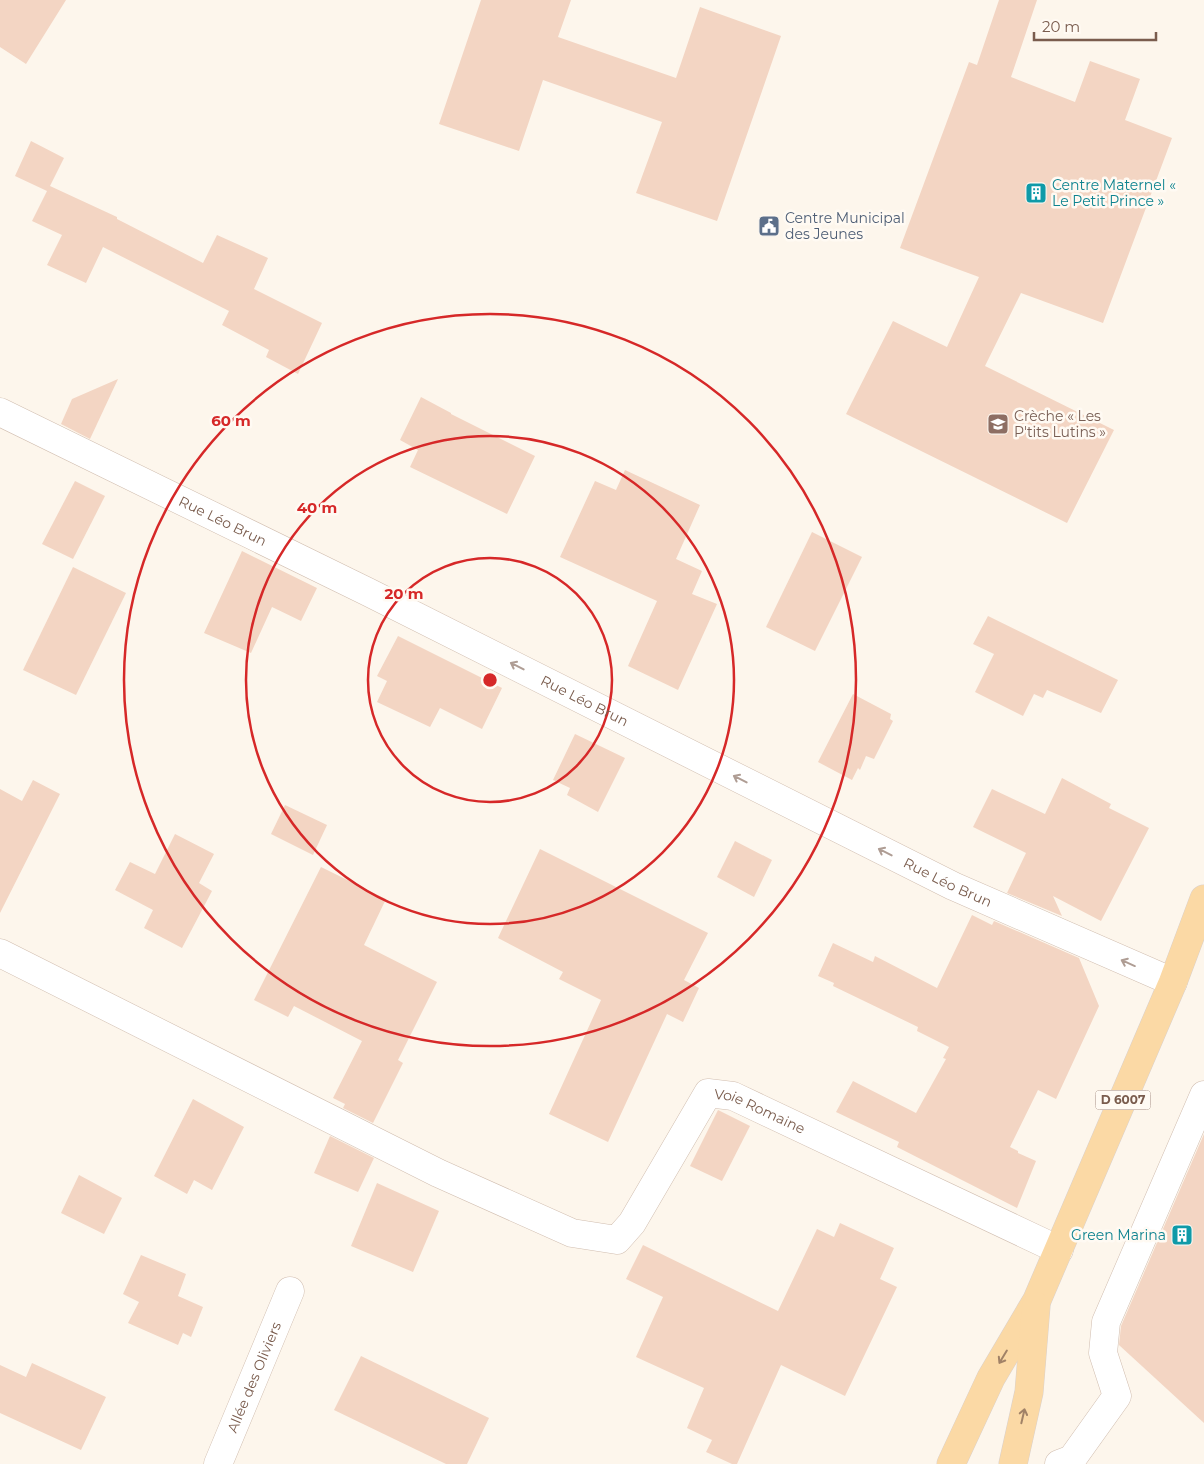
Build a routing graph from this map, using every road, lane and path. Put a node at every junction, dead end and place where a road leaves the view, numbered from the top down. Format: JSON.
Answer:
{"nodes":[{"id":1,"x":0,"y":412,"type":"edge"},
{"id":2,"x":1204,"y":899,"type":"edge"},
{"id":3,"x":0,"y":953,"type":"edge"},
{"id":4,"x":1173,"y":982,"type":"junction"},
{"id":5,"x":1204,"y":1095,"type":"edge"},
{"id":6,"x":1059,"y":1250,"type":"junction"},
{"id":7,"x":290,"y":1291,"type":"dead end"},
{"id":8,"x":1037,"y":1300,"type":"junction"},
{"id":9,"x":218,"y":1464,"type":"edge"},
{"id":10,"x":951,"y":1464,"type":"edge"},
{"id":11,"x":1012,"y":1464,"type":"edge"},
{"id":12,"x":1060,"y":1464,"type":"edge"}],
"edges":[{"from":4,"to":1,"type":"street","name":"Rue Léo Brun","one_way":true},
{"from":2,"to":4,"type":"main road","number":"D 6007"},
{"from":3,"to":6,"type":"street","name":"Voie Romaine"},
{"from":4,"to":6,"type":"main road","number":"D 6007"},
{"from":5,"to":12,"type":"street"},
{"from":6,"to":8,"type":"main road","number":"D 6007"},
{"from":7,"to":9,"type":"street","name":"Allée des Oliviers"},
{"from":8,"to":10,"type":"main road","number":"D 6007","one_way":true},
{"from":11,"to":8,"type":"main road","number":"D 6007","one_way":true}]}
